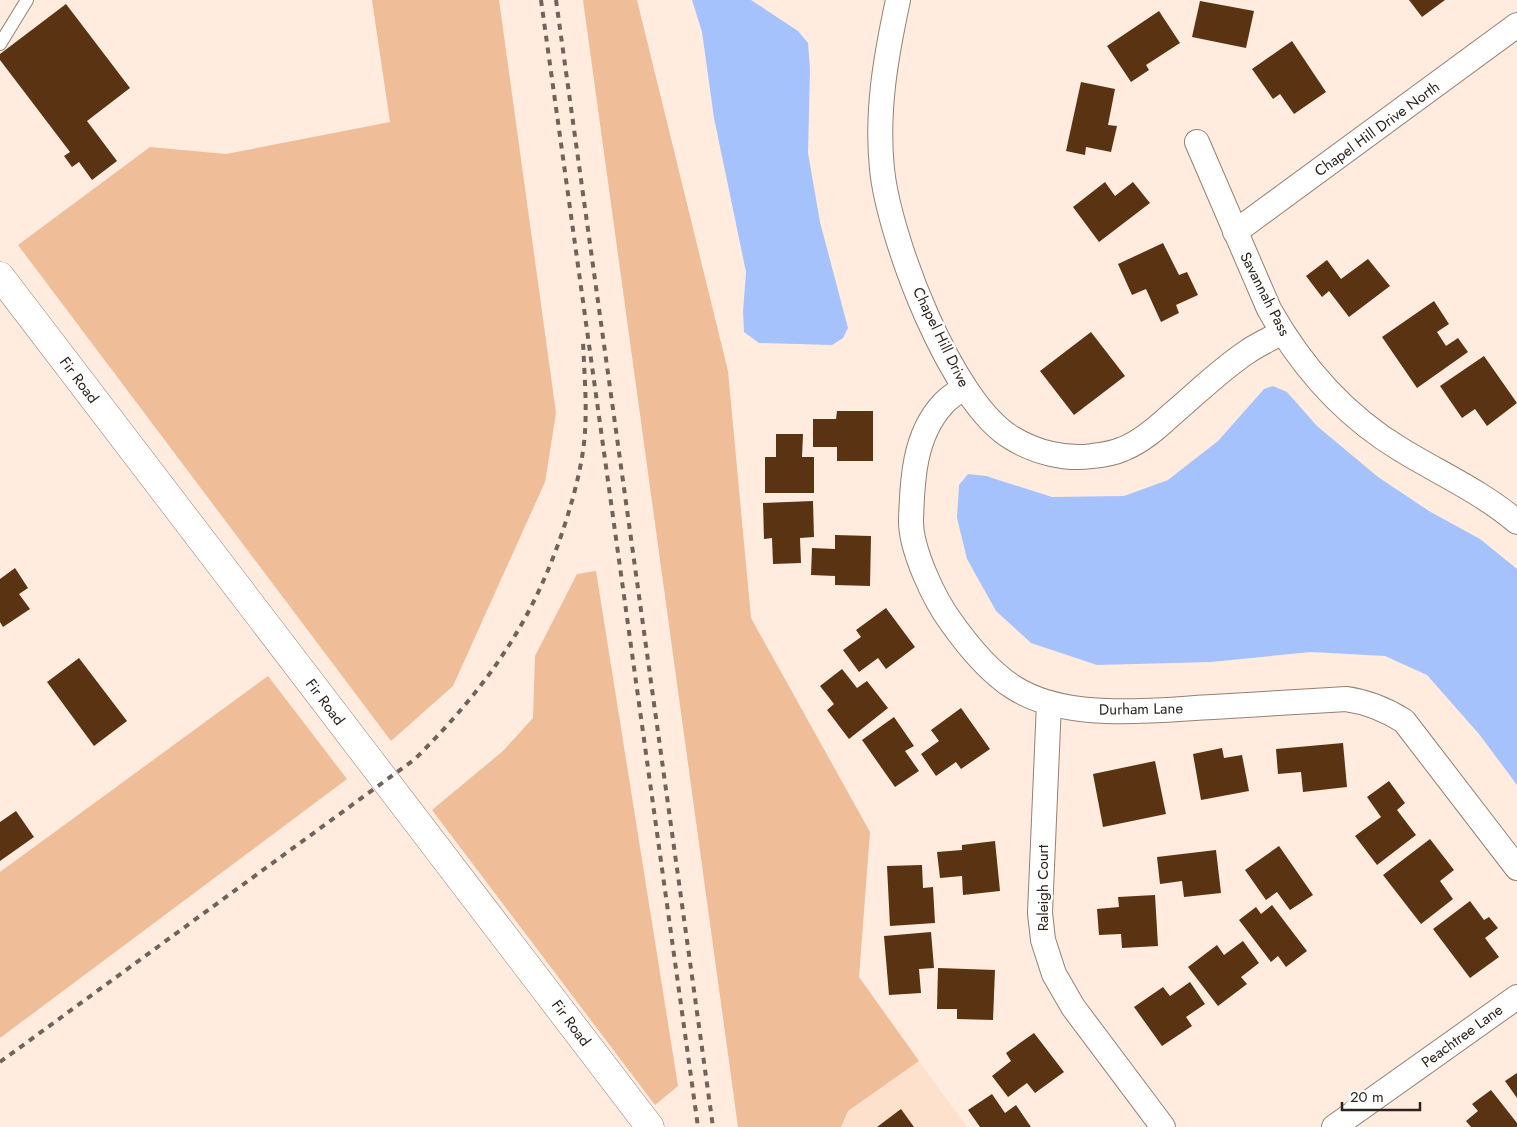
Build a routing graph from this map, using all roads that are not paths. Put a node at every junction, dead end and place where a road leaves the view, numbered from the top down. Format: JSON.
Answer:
{"nodes":[{"id":1,"x":28,"y":0,"type":"edge"},
{"id":2,"x":898,"y":0,"type":"edge"},
{"id":3,"x":1517,"y":25,"type":"edge"},
{"id":4,"x":0,"y":44,"type":"edge"},
{"id":5,"x":1197,"y":142,"type":"dead end"},
{"id":6,"x":1235,"y":232,"type":"junction"},
{"id":7,"x":0,"y":276,"type":"edge"},
{"id":8,"x":1282,"y":332,"type":"junction"},
{"id":9,"x":964,"y":388,"type":"junction"},
{"id":10,"x":1517,"y":522,"type":"edge"},
{"id":11,"x":1048,"y":702,"type":"junction"},
{"id":12,"x":1517,"y":868,"type":"edge"},
{"id":13,"x":1517,"y":997,"type":"edge"},
{"id":14,"x":650,"y":1127,"type":"edge"},
{"id":15,"x":1163,"y":1127,"type":"edge"},
{"id":16,"x":1334,"y":1127,"type":"edge"}],
"edges":[{"from":1,"to":4,"type":"lane"},
{"from":2,"to":9,"type":"street","name":"Chapel Hill Drive"},
{"from":3,"to":6,"type":"street","name":"Chapel Hill Drive North"},
{"from":5,"to":6,"type":"street","name":"Savannah Pass"},
{"from":6,"to":8,"type":"street","name":"Savannah Pass"},
{"from":7,"to":14,"type":"street","name":"Fir Road"},
{"from":8,"to":9,"type":"street","name":"Chapel Hill Drive"},
{"from":8,"to":10,"type":"street","name":"Savannah Pass"},
{"from":9,"to":11,"type":"street","name":"Durham Lane"},
{"from":11,"to":12,"type":"street","name":"Durham Lane"},
{"from":11,"to":15,"type":"street","name":"Raleigh Court"},
{"from":13,"to":16,"type":"street","name":"Peachtree Lane"}]}
